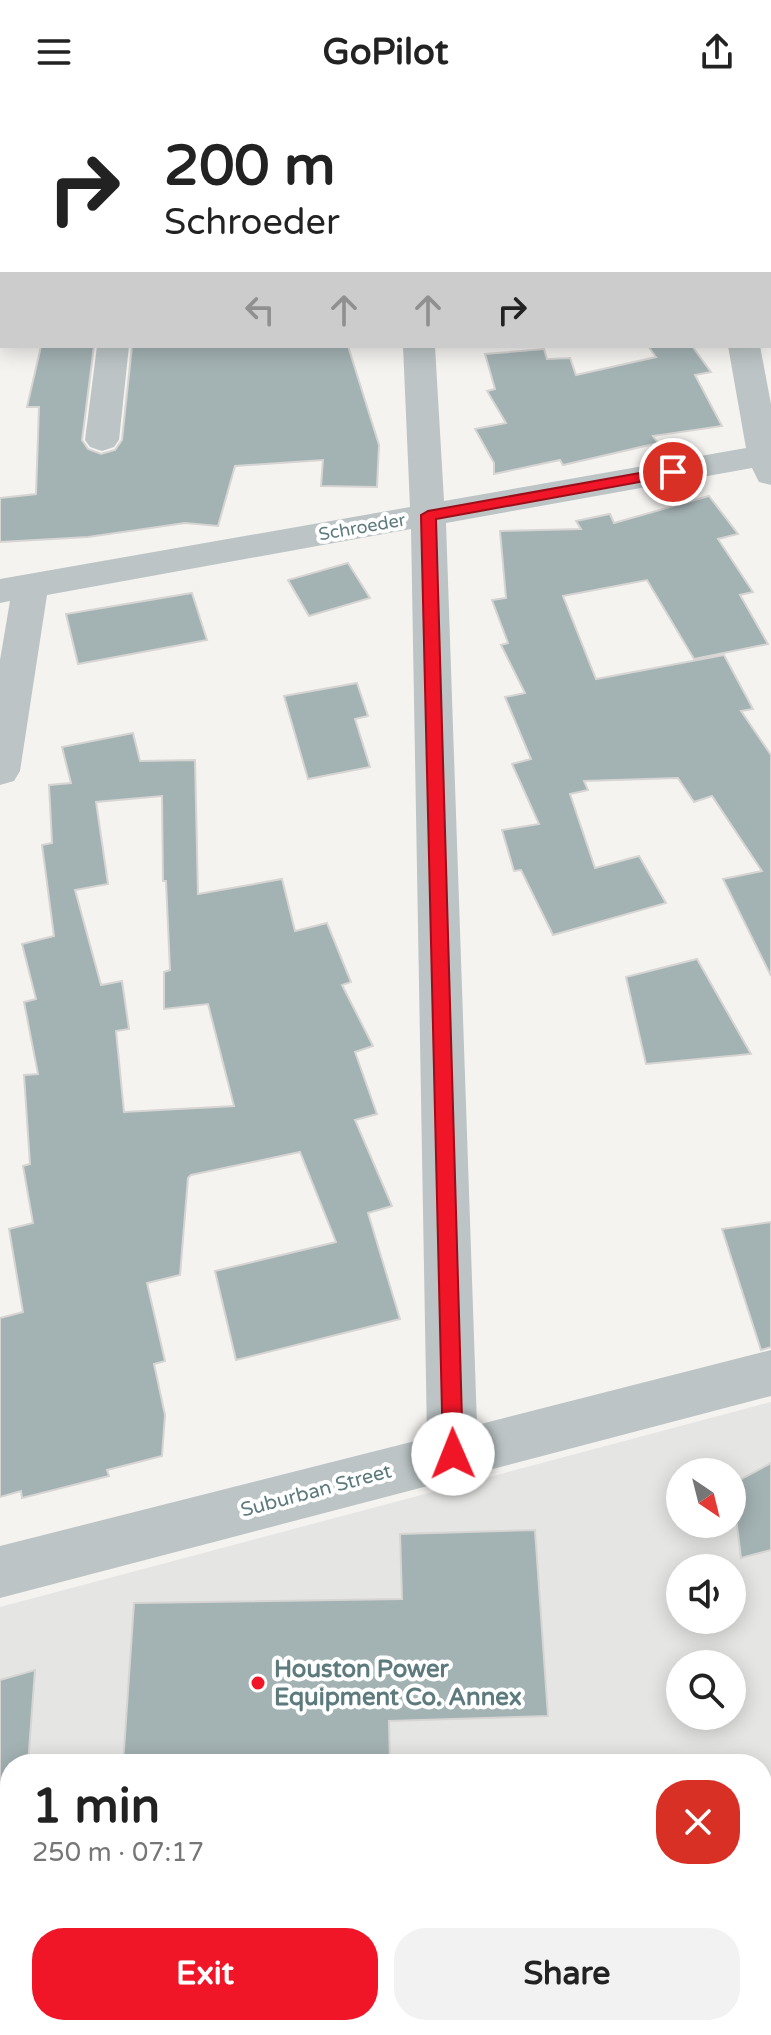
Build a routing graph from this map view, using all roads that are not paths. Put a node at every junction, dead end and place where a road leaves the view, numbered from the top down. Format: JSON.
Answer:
{"nodes":[{"id":1,"x":113,"y":348,"type":"edge"},
{"id":2,"x":419,"y":348,"type":"edge"},
{"id":3,"x":744,"y":348,"type":"edge"},
{"id":4,"x":102,"y":440,"type":"dead end"},
{"id":5,"x":769,"y":461,"type":"edge"},
{"id":6,"x":428,"y":515,"type":"junction"},
{"id":7,"x":16,"y":588,"type":"edge"},
{"id":8,"x":0,"y":771,"type":"edge"},
{"id":9,"x":771,"y":1373,"type":"edge"},
{"id":10,"x":453,"y":1454,"type":"junction"},
{"id":11,"x":0,"y":1572,"type":"edge"}],
"edges":[{"from":1,"to":4,"type":"street"},
{"from":2,"to":6,"type":"street"},
{"from":3,"to":5,"type":"street"},
{"from":5,"to":6,"type":"street","name":"Schroeder"},
{"from":6,"to":7,"type":"street","name":"Schroeder"},
{"from":6,"to":10,"type":"street"},
{"from":7,"to":8,"type":"street"},
{"from":9,"to":10,"type":"street","name":"Suburban Street"},
{"from":10,"to":11,"type":"street","name":"Suburban Street"}]}
